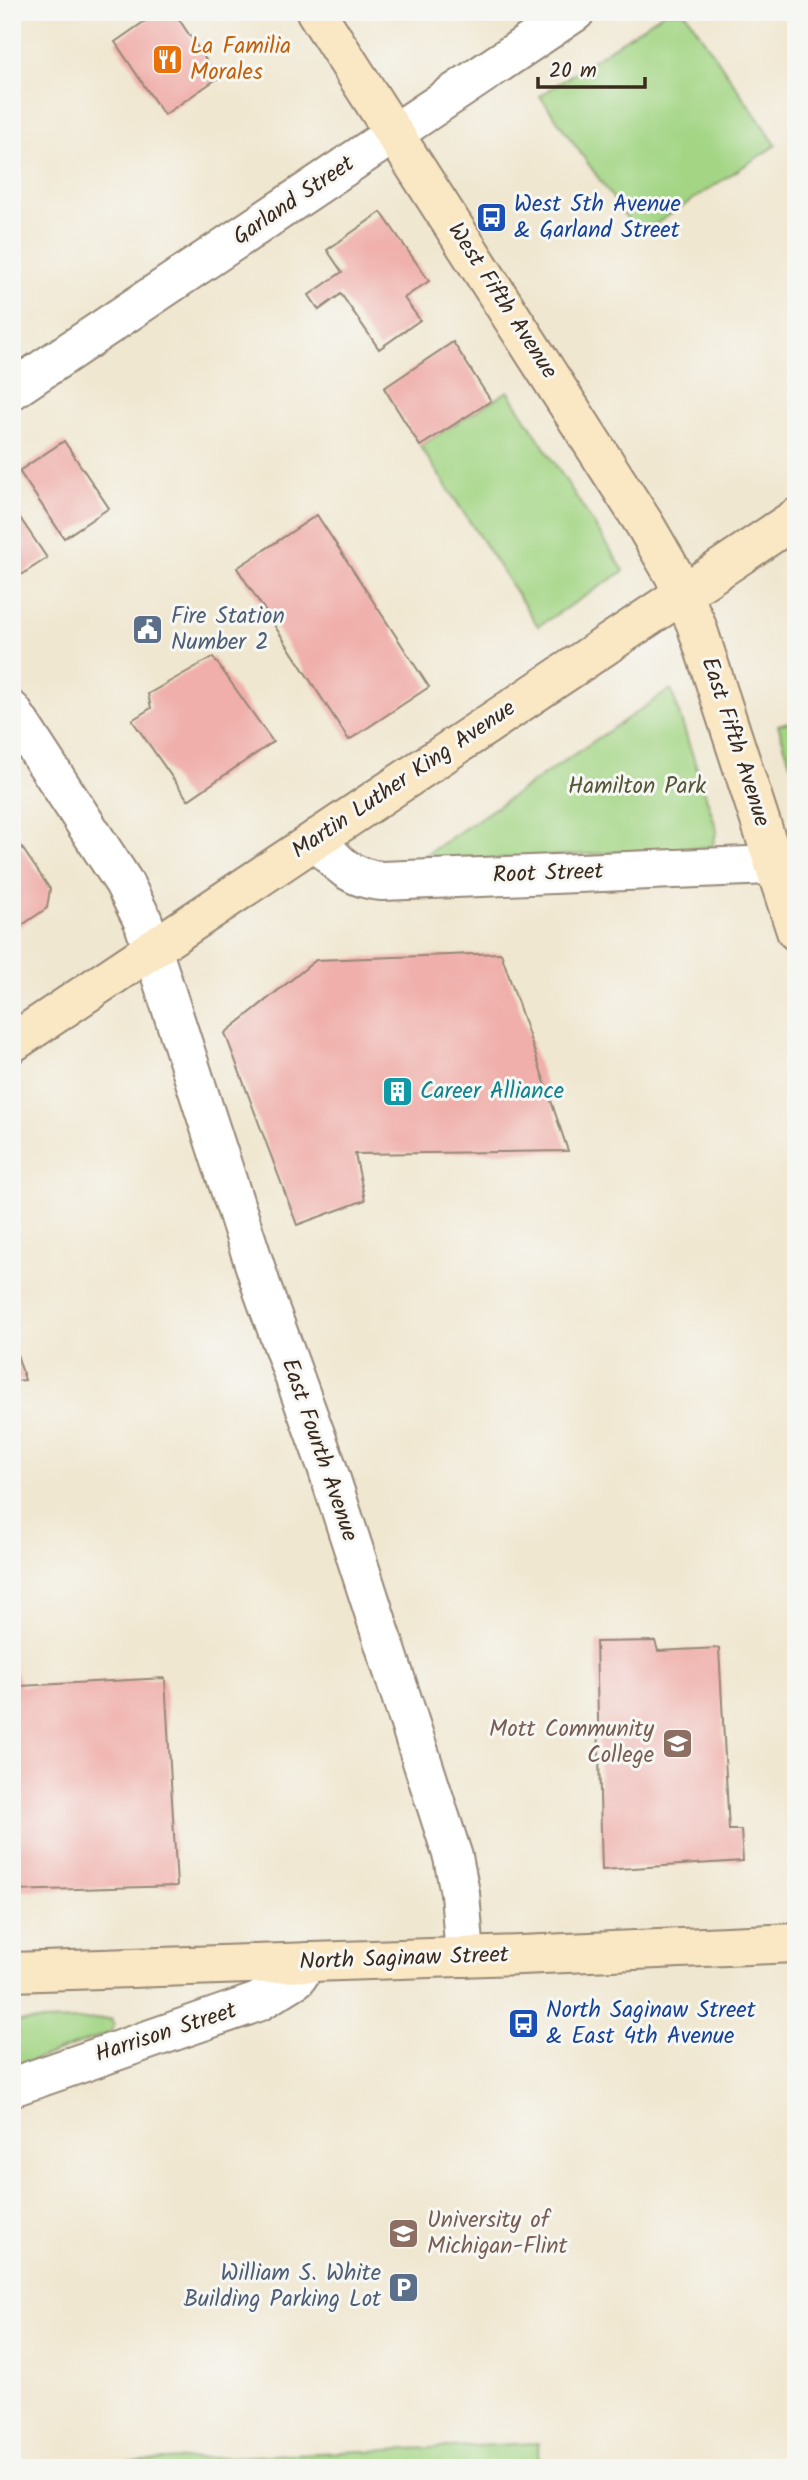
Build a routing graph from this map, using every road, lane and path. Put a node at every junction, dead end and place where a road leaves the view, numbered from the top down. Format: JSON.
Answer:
{"nodes":[{"id":1,"x":316,"y":12,"type":"edge"},
{"id":2,"x":575,"y":12,"type":"edge"},
{"id":3,"x":394,"y":133,"type":"junction"},
{"id":4,"x":12,"y":390,"type":"edge"},
{"id":5,"x":796,"y":518,"type":"edge"},
{"id":6,"x":683,"y":593,"type":"junction"},
{"id":7,"x":12,"y":712,"type":"edge"},
{"id":8,"x":318,"y":838,"type":"junction"},
{"id":9,"x":785,"y":864,"type":"edge"},
{"id":10,"x":796,"y":931,"type":"edge"},
{"id":11,"x":152,"y":948,"type":"junction"},
{"id":12,"x":12,"y":1043,"type":"edge"},
{"id":13,"x":796,"y":1943,"type":"edge"},
{"id":14,"x":465,"y":1957,"type":"junction"},
{"id":15,"x":307,"y":1962,"type":"junction"},
{"id":16,"x":12,"y":1972,"type":"edge"},
{"id":17,"x":12,"y":2087,"type":"edge"}],
"edges":[{"from":1,"to":3,"type":"main road","name":"West Fifth Avenue"},
{"from":2,"to":3,"type":"street","name":"Garland Street"},
{"from":3,"to":4,"type":"street","name":"Garland Street"},
{"from":3,"to":6,"type":"main road","name":"West Fifth Avenue"},
{"from":5,"to":6,"type":"main road","name":"Martin Luther King Avenue"},
{"from":6,"to":8,"type":"main road","name":"Martin Luther King Avenue"},
{"from":6,"to":9,"type":"main road","name":"East Fifth Avenue"},
{"from":7,"to":11,"type":"street","name":"East Fourth Avenue"},
{"from":8,"to":9,"type":"street","name":"Root Street"},
{"from":8,"to":11,"type":"main road","name":"Martin Luther King Avenue"},
{"from":9,"to":10,"type":"main road","name":"East Fifth Avenue"},
{"from":11,"to":12,"type":"main road","name":"Martin Luther King Avenue"},
{"from":11,"to":14,"type":"street","name":"East Fourth Avenue"},
{"from":13,"to":14,"type":"main road","name":"North Saginaw Street"},
{"from":14,"to":15,"type":"main road","name":"North Saginaw Street"},
{"from":15,"to":16,"type":"main road","name":"North Saginaw Street"},
{"from":15,"to":17,"type":"street","name":"Harrison Street"}]}
